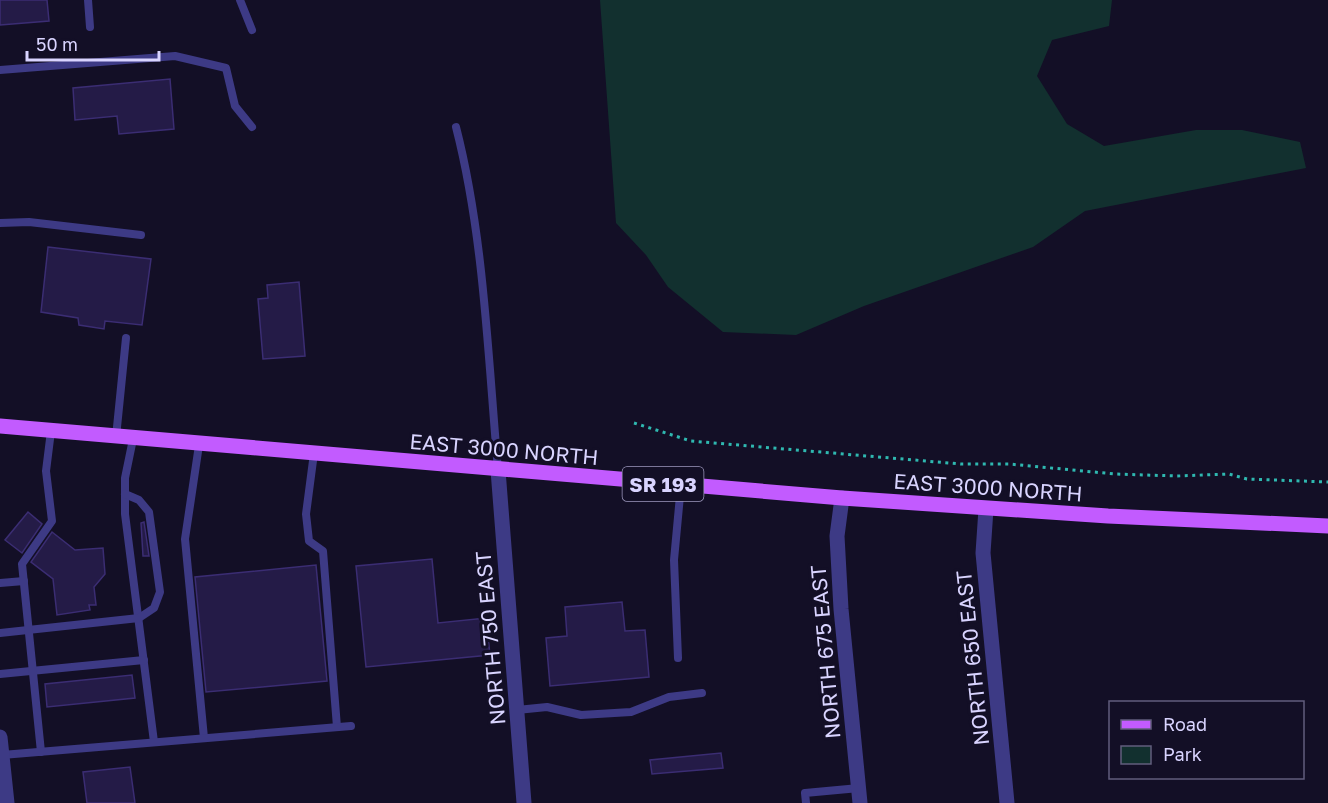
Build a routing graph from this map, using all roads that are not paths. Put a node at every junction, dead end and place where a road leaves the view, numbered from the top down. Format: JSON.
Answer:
{"nodes":[{"id":1,"x":88,"y":0,"type":"edge"},
{"id":2,"x":240,"y":0,"type":"edge"},
{"id":3,"x":90,"y":27,"type":"dead end"},
{"id":4,"x":252,"y":30,"type":"dead end"},
{"id":5,"x":0,"y":70,"type":"edge"},
{"id":6,"x":252,"y":127,"type":"dead end"},
{"id":7,"x":456,"y":127,"type":"dead end"},
{"id":8,"x":0,"y":223,"type":"edge"},
{"id":9,"x":141,"y":235,"type":"dead end"},
{"id":10,"x":126,"y":338,"type":"dead end"},
{"id":11,"x":0,"y":426,"type":"edge"},
{"id":12,"x":51,"y":431,"type":"junction"},
{"id":13,"x":116,"y":437,"type":"junction"},
{"id":14,"x":133,"y":439,"type":"junction"},
{"id":15,"x":199,"y":444,"type":"junction"},
{"id":16,"x":314,"y":453,"type":"junction"},
{"id":17,"x":498,"y":470,"type":"junction"},
{"id":18,"x":681,"y":485,"type":"junction"},
{"id":19,"x":125,"y":494,"type":"junction"},
{"id":20,"x":842,"y":498,"type":"junction"},
{"id":21,"x":986,"y":508,"type":"junction"},
{"id":22,"x":1328,"y":526,"type":"edge"},
{"id":23,"x":24,"y":581,"type":"junction"},
{"id":24,"x":0,"y":583,"type":"edge"},
{"id":25,"x":139,"y":618,"type":"junction"},
{"id":26,"x":29,"y":630,"type":"junction"},
{"id":27,"x":0,"y":633,"type":"edge"},
{"id":28,"x":678,"y":658,"type":"dead end"},
{"id":29,"x":144,"y":660,"type":"junction"},
{"id":30,"x":33,"y":671,"type":"junction"},
{"id":31,"x":0,"y":674,"type":"edge"},
{"id":32,"x":702,"y":693,"type":"dead end"},
{"id":33,"x":517,"y":710,"type":"junction"},
{"id":34,"x":351,"y":726,"type":"dead end"},
{"id":35,"x":337,"y":727,"type":"junction"},
{"id":36,"x":0,"y":737,"type":"edge"},
{"id":37,"x":204,"y":738,"type":"junction"},
{"id":38,"x":154,"y":742,"type":"junction"},
{"id":39,"x":41,"y":752,"type":"junction"},
{"id":40,"x":2,"y":754,"type":"junction"},
{"id":41,"x":859,"y":796,"type":"edge"},
{"id":42,"x":7,"y":803,"type":"edge"},
{"id":43,"x":524,"y":803,"type":"edge"},
{"id":44,"x":806,"y":803,"type":"edge"},
{"id":45,"x":1007,"y":803,"type":"edge"}],
"edges":[{"from":1,"to":3,"type":"lane"},
{"from":2,"to":4,"type":"lane"},
{"from":5,"to":6,"type":"lane"},
{"from":7,"to":17,"type":"lane"},
{"from":8,"to":9,"type":"lane"},
{"from":10,"to":13,"type":"lane"},
{"from":11,"to":12,"type":"main road","name":"EAST 3000 NORTH","number":"SR 193"},
{"from":12,"to":13,"type":"main road","name":"EAST 3000 NORTH","number":"SR 193"},
{"from":12,"to":23,"type":"lane"},
{"from":13,"to":14,"type":"main road","name":"EAST 3000 NORTH","number":"SR 193"},
{"from":14,"to":15,"type":"main road","name":"EAST 3000 NORTH","number":"SR 193"},
{"from":14,"to":19,"type":"lane"},
{"from":15,"to":16,"type":"main road","name":"EAST 3000 NORTH","number":"SR 193"},
{"from":15,"to":37,"type":"lane"},
{"from":16,"to":17,"type":"main road","name":"EAST 3000 NORTH","number":"SR 193"},
{"from":16,"to":35,"type":"lane"},
{"from":17,"to":18,"type":"main road","name":"EAST 3000 NORTH","number":"SR 193"},
{"from":17,"to":33,"type":"street","name":"NORTH 750 EAST"},
{"from":18,"to":20,"type":"main road","name":"EAST 3000 NORTH","number":"SR 193"},
{"from":18,"to":28,"type":"lane"},
{"from":19,"to":25,"type":"lane"},
{"from":19,"to":25,"type":"lane"},
{"from":20,"to":21,"type":"main road","name":"EAST 3000 NORTH","number":"SR 193"},
{"from":20,"to":41,"type":"street","name":"NORTH 675 EAST"},
{"from":21,"to":22,"type":"main road","name":"EAST 3000 NORTH","number":"SR 193"},
{"from":21,"to":45,"type":"street","name":"NORTH 650 EAST"},
{"from":23,"to":24,"type":"lane"},
{"from":23,"to":26,"type":"lane"},
{"from":25,"to":26,"type":"lane"},
{"from":25,"to":29,"type":"lane"},
{"from":26,"to":27,"type":"lane"},
{"from":26,"to":30,"type":"lane"},
{"from":29,"to":30,"type":"lane"},
{"from":29,"to":38,"type":"lane"},
{"from":30,"to":31,"type":"lane"},
{"from":30,"to":39,"type":"lane"},
{"from":32,"to":33,"type":"lane"},
{"from":33,"to":43,"type":"street","name":"NORTH 750 EAST"},
{"from":34,"to":35,"type":"lane"},
{"from":35,"to":37,"type":"lane"},
{"from":36,"to":40,"type":"street"},
{"from":37,"to":38,"type":"lane"},
{"from":38,"to":39,"type":"lane"},
{"from":39,"to":40,"type":"lane"},
{"from":40,"to":42,"type":"street"},
{"from":41,"to":44,"type":"lane"}]}
